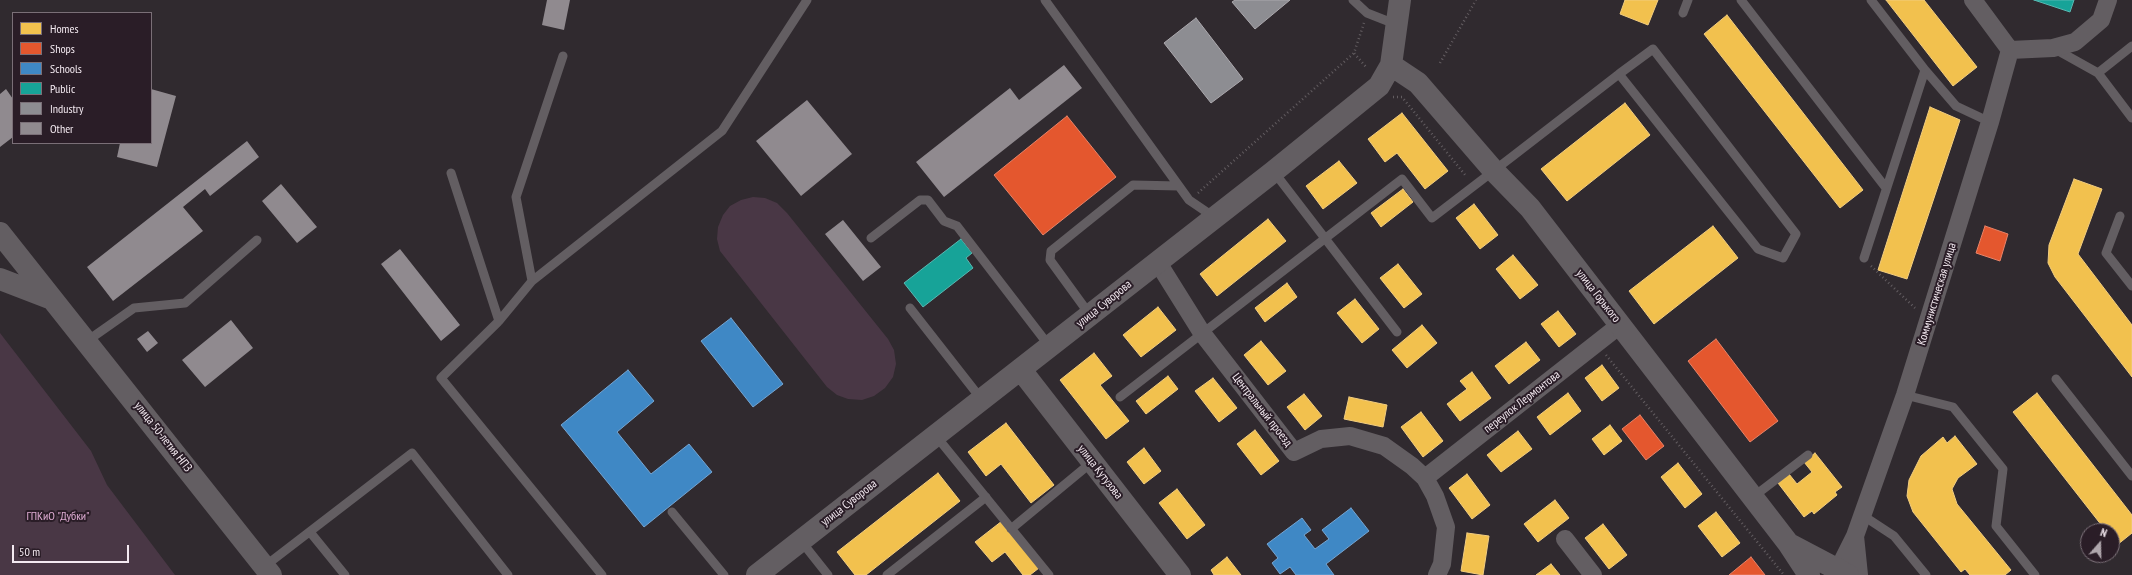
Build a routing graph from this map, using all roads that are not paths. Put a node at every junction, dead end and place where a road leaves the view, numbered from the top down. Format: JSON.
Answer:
{"nodes":[{"id":1,"x":807,"y":0,"type":"edge"},
{"id":2,"x":1045,"y":0,"type":"edge"},
{"id":3,"x":1353,"y":0,"type":"edge"},
{"id":4,"x":1400,"y":0,"type":"edge"},
{"id":5,"x":1688,"y":0,"type":"edge"},
{"id":6,"x":1741,"y":0,"type":"edge"},
{"id":7,"x":1871,"y":0,"type":"edge"},
{"id":8,"x":1974,"y":0,"type":"edge"},
{"id":9,"x":2108,"y":0,"type":"edge"},
{"id":10,"x":1683,"y":13,"type":"dead end"},
{"id":11,"x":1395,"y":24,"type":"junction"},
{"id":12,"x":2132,"y":46,"type":"edge"},
{"id":13,"x":2054,"y":48,"type":"junction"},
{"id":14,"x":2010,"y":50,"type":"junction"},
{"id":15,"x":563,"y":56,"type":"dead end"},
{"id":16,"x":1391,"y":65,"type":"junction"},
{"id":17,"x":1925,"y":70,"type":"junction"},
{"id":18,"x":2098,"y":73,"type":"junction"},
{"id":19,"x":1619,"y":74,"type":"junction"},
{"id":20,"x":2132,"y":118,"type":"edge"},
{"id":21,"x":1990,"y":122,"type":"junction"},
{"id":22,"x":1494,"y":171,"type":"junction"},
{"id":23,"x":1274,"y":172,"type":"junction"},
{"id":24,"x":451,"y":173,"type":"dead end"},
{"id":25,"x":1179,"y":186,"type":"junction"},
{"id":26,"x":1886,"y":188,"type":"junction"},
{"id":27,"x":2120,"y":216,"type":"dead end"},
{"id":28,"x":1214,"y":217,"type":"junction"},
{"id":29,"x":0,"y":233,"type":"edge"},
{"id":30,"x":871,"y":238,"type":"dead end"},
{"id":31,"x":1325,"y":239,"type":"junction"},
{"id":32,"x":257,"y":240,"type":"dead end"},
{"id":33,"x":1864,"y":258,"type":"road end"},
{"id":34,"x":1157,"y":261,"type":"junction"},
{"id":35,"x":0,"y":279,"type":"edge"},
{"id":36,"x":532,"y":281,"type":"junction"},
{"id":37,"x":2132,"y":286,"type":"edge"},
{"id":38,"x":53,"y":299,"type":"junction"},
{"id":39,"x":910,"y":308,"type":"dead end"},
{"id":40,"x":1090,"y":315,"type":"junction"},
{"id":41,"x":499,"y":321,"type":"junction"},
{"id":42,"x":1620,"y":325,"type":"junction"},
{"id":43,"x":1398,"y":332,"type":"dead end"},
{"id":44,"x":1202,"y":333,"type":"junction"},
{"id":45,"x":87,"y":341,"type":"junction"},
{"id":46,"x":1050,"y":347,"type":"junction"},
{"id":47,"x":1021,"y":370,"type":"junction"},
{"id":48,"x":2056,"y":379,"type":"dead end"},
{"id":49,"x":1905,"y":395,"type":"junction"},
{"id":50,"x":1120,"y":397,"type":"dead end"},
{"id":51,"x":982,"y":400,"type":"junction"},
{"id":52,"x":936,"y":436,"type":"junction"},
{"id":53,"x":1808,"y":455,"type":"dead end"},
{"id":54,"x":1092,"y":462,"type":"junction"},
{"id":55,"x":2132,"y":476,"type":"edge"},
{"id":56,"x":1425,"y":478,"type":"junction"},
{"id":57,"x":986,"y":497,"type":"junction"},
{"id":58,"x":1753,"y":497,"type":"junction"},
{"id":59,"x":672,"y":512,"type":"dead end"},
{"id":60,"x":1862,"y":515,"type":"junction"},
{"id":61,"x":1011,"y":529,"type":"junction"},
{"id":62,"x":310,"y":532,"type":"junction"},
{"id":63,"x":1565,"y":539,"type":"dead end"},
{"id":64,"x":801,"y":541,"type":"junction"},
{"id":65,"x":1788,"y":543,"type":"junction"},
{"id":66,"x":268,"y":571,"type":"edge"},
{"id":67,"x":1845,"y":574,"type":"edge"},
{"id":68,"x":345,"y":575,"type":"edge"},
{"id":69,"x":508,"y":575,"type":"edge"},
{"id":70,"x":602,"y":575,"type":"edge"},
{"id":71,"x":724,"y":575,"type":"edge"},
{"id":72,"x":757,"y":575,"type":"edge"},
{"id":73,"x":828,"y":575,"type":"edge"},
{"id":74,"x":887,"y":575,"type":"edge"},
{"id":75,"x":1049,"y":575,"type":"edge"},
{"id":76,"x":1180,"y":575,"type":"edge"},
{"id":77,"x":1437,"y":575,"type":"edge"},
{"id":78,"x":1593,"y":575,"type":"edge"},
{"id":79,"x":1809,"y":575,"type":"edge"},
{"id":80,"x":1926,"y":575,"type":"edge"},
{"id":81,"x":2035,"y":575,"type":"edge"}],
"edges":[{"from":1,"to":36,"type":"lane"},
{"from":2,"to":25,"type":"lane"},
{"from":3,"to":11,"type":"lane"},
{"from":4,"to":11,"type":"main road","name":"улица Суворова"},
{"from":5,"to":10,"type":"lane"},
{"from":6,"to":26,"type":"lane"},
{"from":7,"to":17,"type":"lane"},
{"from":8,"to":14,"type":"street"},
{"from":9,"to":13,"type":"street"},
{"from":11,"to":16,"type":"main road","name":"улица Суворова"},
{"from":12,"to":18,"type":"lane"},
{"from":13,"to":14,"type":"street"},
{"from":13,"to":18,"type":"lane"},
{"from":14,"to":21,"type":"street","name":"Коммунистическая улица"},
{"from":15,"to":36,"type":"lane"},
{"from":16,"to":22,"type":"main road","name":"улица Горького"},
{"from":16,"to":23,"type":"main road","name":"улица Суворова"},
{"from":17,"to":21,"type":"lane"},
{"from":17,"to":26,"type":"lane"},
{"from":18,"to":20,"type":"lane"},
{"from":19,"to":19,"type":"lane"},
{"from":19,"to":22,"type":"lane"},
{"from":21,"to":49,"type":"street","name":"Коммунистическая улица"},
{"from":22,"to":31,"type":"lane"},
{"from":22,"to":42,"type":"main road","name":"улица Горького"},
{"from":23,"to":28,"type":"main road","name":"улица Суворова"},
{"from":23,"to":31,"type":"lane"},
{"from":24,"to":41,"type":"lane"},
{"from":25,"to":28,"type":"lane"},
{"from":25,"to":40,"type":"lane"},
{"from":26,"to":33,"type":"lane"},
{"from":27,"to":37,"type":"lane"},
{"from":28,"to":34,"type":"main road","name":"улица Суворова"},
{"from":29,"to":38,"type":"main road","name":"улица 50-летия НПЗ"},
{"from":30,"to":46,"type":"lane"},
{"from":31,"to":43,"type":"lane"},
{"from":31,"to":44,"type":"lane"},
{"from":32,"to":45,"type":"lane"},
{"from":34,"to":40,"type":"main road","name":"улица Суворова"},
{"from":34,"to":44,"type":"street","name":"Центральный проезд"},
{"from":35,"to":38,"type":"main road"},
{"from":36,"to":41,"type":"lane"},
{"from":38,"to":45,"type":"main road","name":"улица 50-летия НПЗ"},
{"from":39,"to":51,"type":"lane"},
{"from":40,"to":46,"type":"main road","name":"улица Суворова"},
{"from":41,"to":70,"type":"lane"},
{"from":42,"to":56,"type":"street","name":"переулок Лермонтова"},
{"from":42,"to":58,"type":"main road","name":"улица Горького"},
{"from":44,"to":50,"type":"lane"},
{"from":44,"to":56,"type":"street","name":"Центральный проезд"},
{"from":45,"to":66,"type":"main road","name":"улица 50-летия НПЗ"},
{"from":46,"to":47,"type":"main road","name":"улица Суворова"},
{"from":47,"to":51,"type":"main road","name":"улица Суворова"},
{"from":47,"to":54,"type":"main road","name":"улица Кутузова"},
{"from":48,"to":55,"type":"lane"},
{"from":49,"to":60,"type":"street","name":"Коммунистическая улица"},
{"from":49,"to":81,"type":"lane"},
{"from":51,"to":52,"type":"main road","name":"улица Суворова"},
{"from":52,"to":57,"type":"lane"},
{"from":52,"to":64,"type":"main road","name":"улица Суворова"},
{"from":53,"to":58,"type":"lane"},
{"from":54,"to":61,"type":"lane"},
{"from":54,"to":76,"type":"main road","name":"улица Кутузова"},
{"from":56,"to":77,"type":"street","name":"Центральный проезд"},
{"from":57,"to":61,"type":"lane"},
{"from":57,"to":74,"type":"lane"},
{"from":58,"to":65,"type":"main road","name":"улица Горького"},
{"from":59,"to":71,"type":"lane"},
{"from":60,"to":67,"type":"street","name":"Коммунистическая улица"},
{"from":60,"to":80,"type":"lane"},
{"from":61,"to":75,"type":"lane"},
{"from":62,"to":66,"type":"lane"},
{"from":62,"to":68,"type":"lane"},
{"from":62,"to":69,"type":"lane"},
{"from":63,"to":78,"type":"street"},
{"from":64,"to":72,"type":"main road","name":"улица Суворова"},
{"from":64,"to":73,"type":"lane"},
{"from":65,"to":67,"type":"main road"},
{"from":65,"to":79,"type":"main road","name":"улица Горького"}]}
